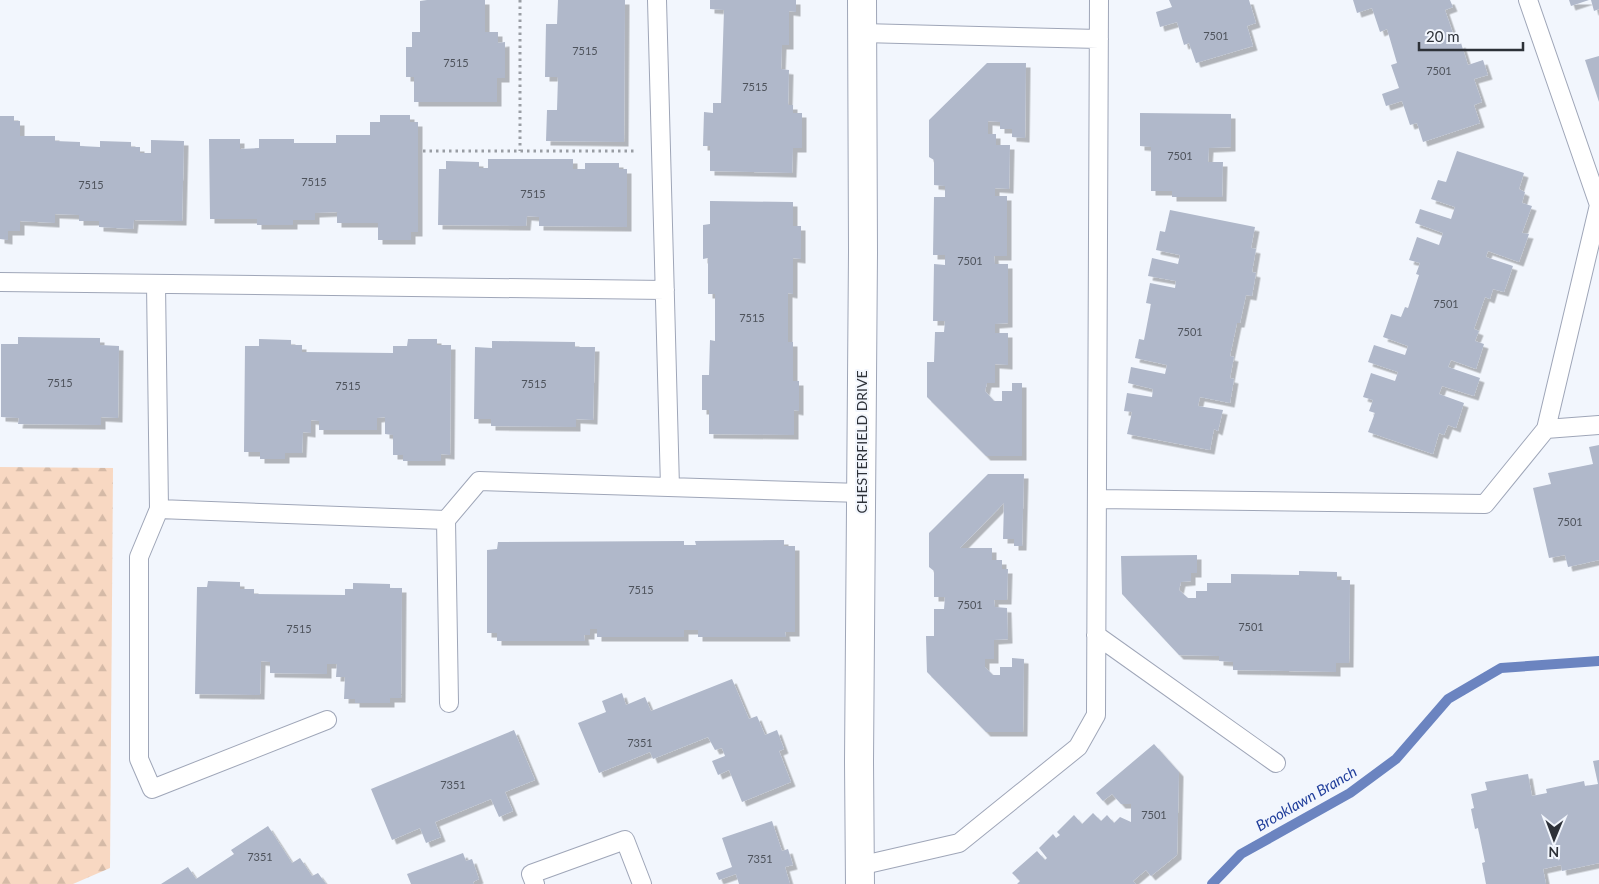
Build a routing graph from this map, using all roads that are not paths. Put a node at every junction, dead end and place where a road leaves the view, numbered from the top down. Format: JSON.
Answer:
{"nodes":[{"id":1,"x":657,"y":0,"type":"edge"},
{"id":2,"x":862,"y":0,"type":"edge"},
{"id":3,"x":1099,"y":0,"type":"edge"},
{"id":4,"x":1528,"y":0,"type":"edge"},
{"id":5,"x":862,"y":33,"type":"junction"},
{"id":6,"x":1099,"y":39,"type":"junction"},
{"id":7,"x":1599,"y":205,"type":"edge"},
{"id":8,"x":0,"y":282,"type":"edge"},
{"id":9,"x":156,"y":284,"type":"junction"},
{"id":10,"x":665,"y":290,"type":"junction"},
{"id":11,"x":1599,"y":424,"type":"edge"},
{"id":12,"x":1546,"y":429,"type":"junction"},
{"id":13,"x":670,"y":487,"type":"junction"},
{"id":14,"x":861,"y":493,"type":"junction"},
{"id":15,"x":1097,"y":499,"type":"junction"},
{"id":16,"x":159,"y":509,"type":"junction"},
{"id":17,"x":446,"y":520,"type":"junction"},
{"id":18,"x":1096,"y":634,"type":"junction"},
{"id":19,"x":448,"y":703,"type":"dead end"},
{"id":20,"x":327,"y":720,"type":"dead end"},
{"id":21,"x":1276,"y":763,"type":"dead end"},
{"id":22,"x":859,"y":875,"type":"edge"},
{"id":23,"x":535,"y":884,"type":"edge"},
{"id":24,"x":642,"y":884,"type":"edge"}],
"edges":[{"from":1,"to":10,"type":"lane"},
{"from":2,"to":5,"type":"street","name":"CHESTERFIELD DRIVE"},
{"from":3,"to":6,"type":"lane"},
{"from":4,"to":7,"type":"lane"},
{"from":5,"to":6,"type":"lane"},
{"from":5,"to":14,"type":"street","name":"CHESTERFIELD DRIVE"},
{"from":6,"to":15,"type":"lane"},
{"from":7,"to":12,"type":"lane"},
{"from":8,"to":9,"type":"lane"},
{"from":9,"to":10,"type":"lane"},
{"from":9,"to":16,"type":"lane"},
{"from":10,"to":13,"type":"lane"},
{"from":11,"to":12,"type":"lane"},
{"from":12,"to":15,"type":"lane"},
{"from":13,"to":14,"type":"lane"},
{"from":13,"to":17,"type":"lane"},
{"from":14,"to":22,"type":"street","name":"CHESTERFIELD DRIVE"},
{"from":15,"to":18,"type":"lane"},
{"from":16,"to":17,"type":"lane"},
{"from":16,"to":20,"type":"lane"},
{"from":17,"to":19,"type":"lane"},
{"from":18,"to":21,"type":"lane"},
{"from":18,"to":22,"type":"lane"},
{"from":23,"to":24,"type":"lane"}]}
